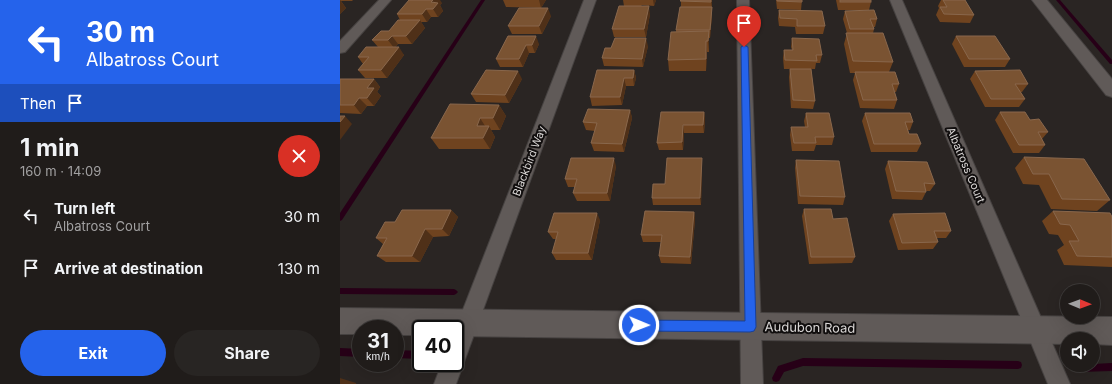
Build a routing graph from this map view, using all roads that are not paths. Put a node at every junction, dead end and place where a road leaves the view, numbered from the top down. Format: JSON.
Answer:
{"nodes":[{"id":1,"x":385,"y":0,"type":"edge"},
{"id":2,"x":590,"y":0,"type":"edge"},
{"id":3,"x":743,"y":0,"type":"edge"},
{"id":4,"x":896,"y":0,"type":"edge"},
{"id":5,"x":1039,"y":0,"type":"edge"},
{"id":6,"x":340,"y":49,"type":"edge"},
{"id":7,"x":1112,"y":92,"type":"edge"},
{"id":8,"x":340,"y":321,"type":"edge"},
{"id":9,"x":468,"y":323,"type":"junction"},
{"id":10,"x":750,"y":327,"type":"junction"},
{"id":11,"x":1036,"y":330,"type":"junction"},
{"id":12,"x":1112,"y":331,"type":"edge"},
{"id":13,"x":464,"y":334,"type":"edge"},
{"id":14,"x":450,"y":372,"type":"edge"},
{"id":15,"x":445,"y":384,"type":"edge"},
{"id":16,"x":752,"y":384,"type":"edge"},
{"id":17,"x":1059,"y":384,"type":"edge"}],
"edges":[{"from":1,"to":6,"type":"street"},
{"from":2,"to":9,"type":"street","name":"Blackbird Way"},
{"from":3,"to":10,"type":"street"},
{"from":4,"to":11,"type":"street","name":"Albatross Court"},
{"from":5,"to":7,"type":"street"},
{"from":8,"to":9,"type":"street","name":"Audubon Road"},
{"from":9,"to":10,"type":"street","name":"Audubon Road"},
{"from":9,"to":13,"type":"street","name":"Blackbird Way"},
{"from":10,"to":11,"type":"street","name":"Audubon Road"},
{"from":10,"to":16,"type":"street"},
{"from":11,"to":12,"type":"street","name":"Audubon Road"},
{"from":11,"to":17,"type":"street","name":"Albatross Court"},
{"from":14,"to":15,"type":"street"}]}
